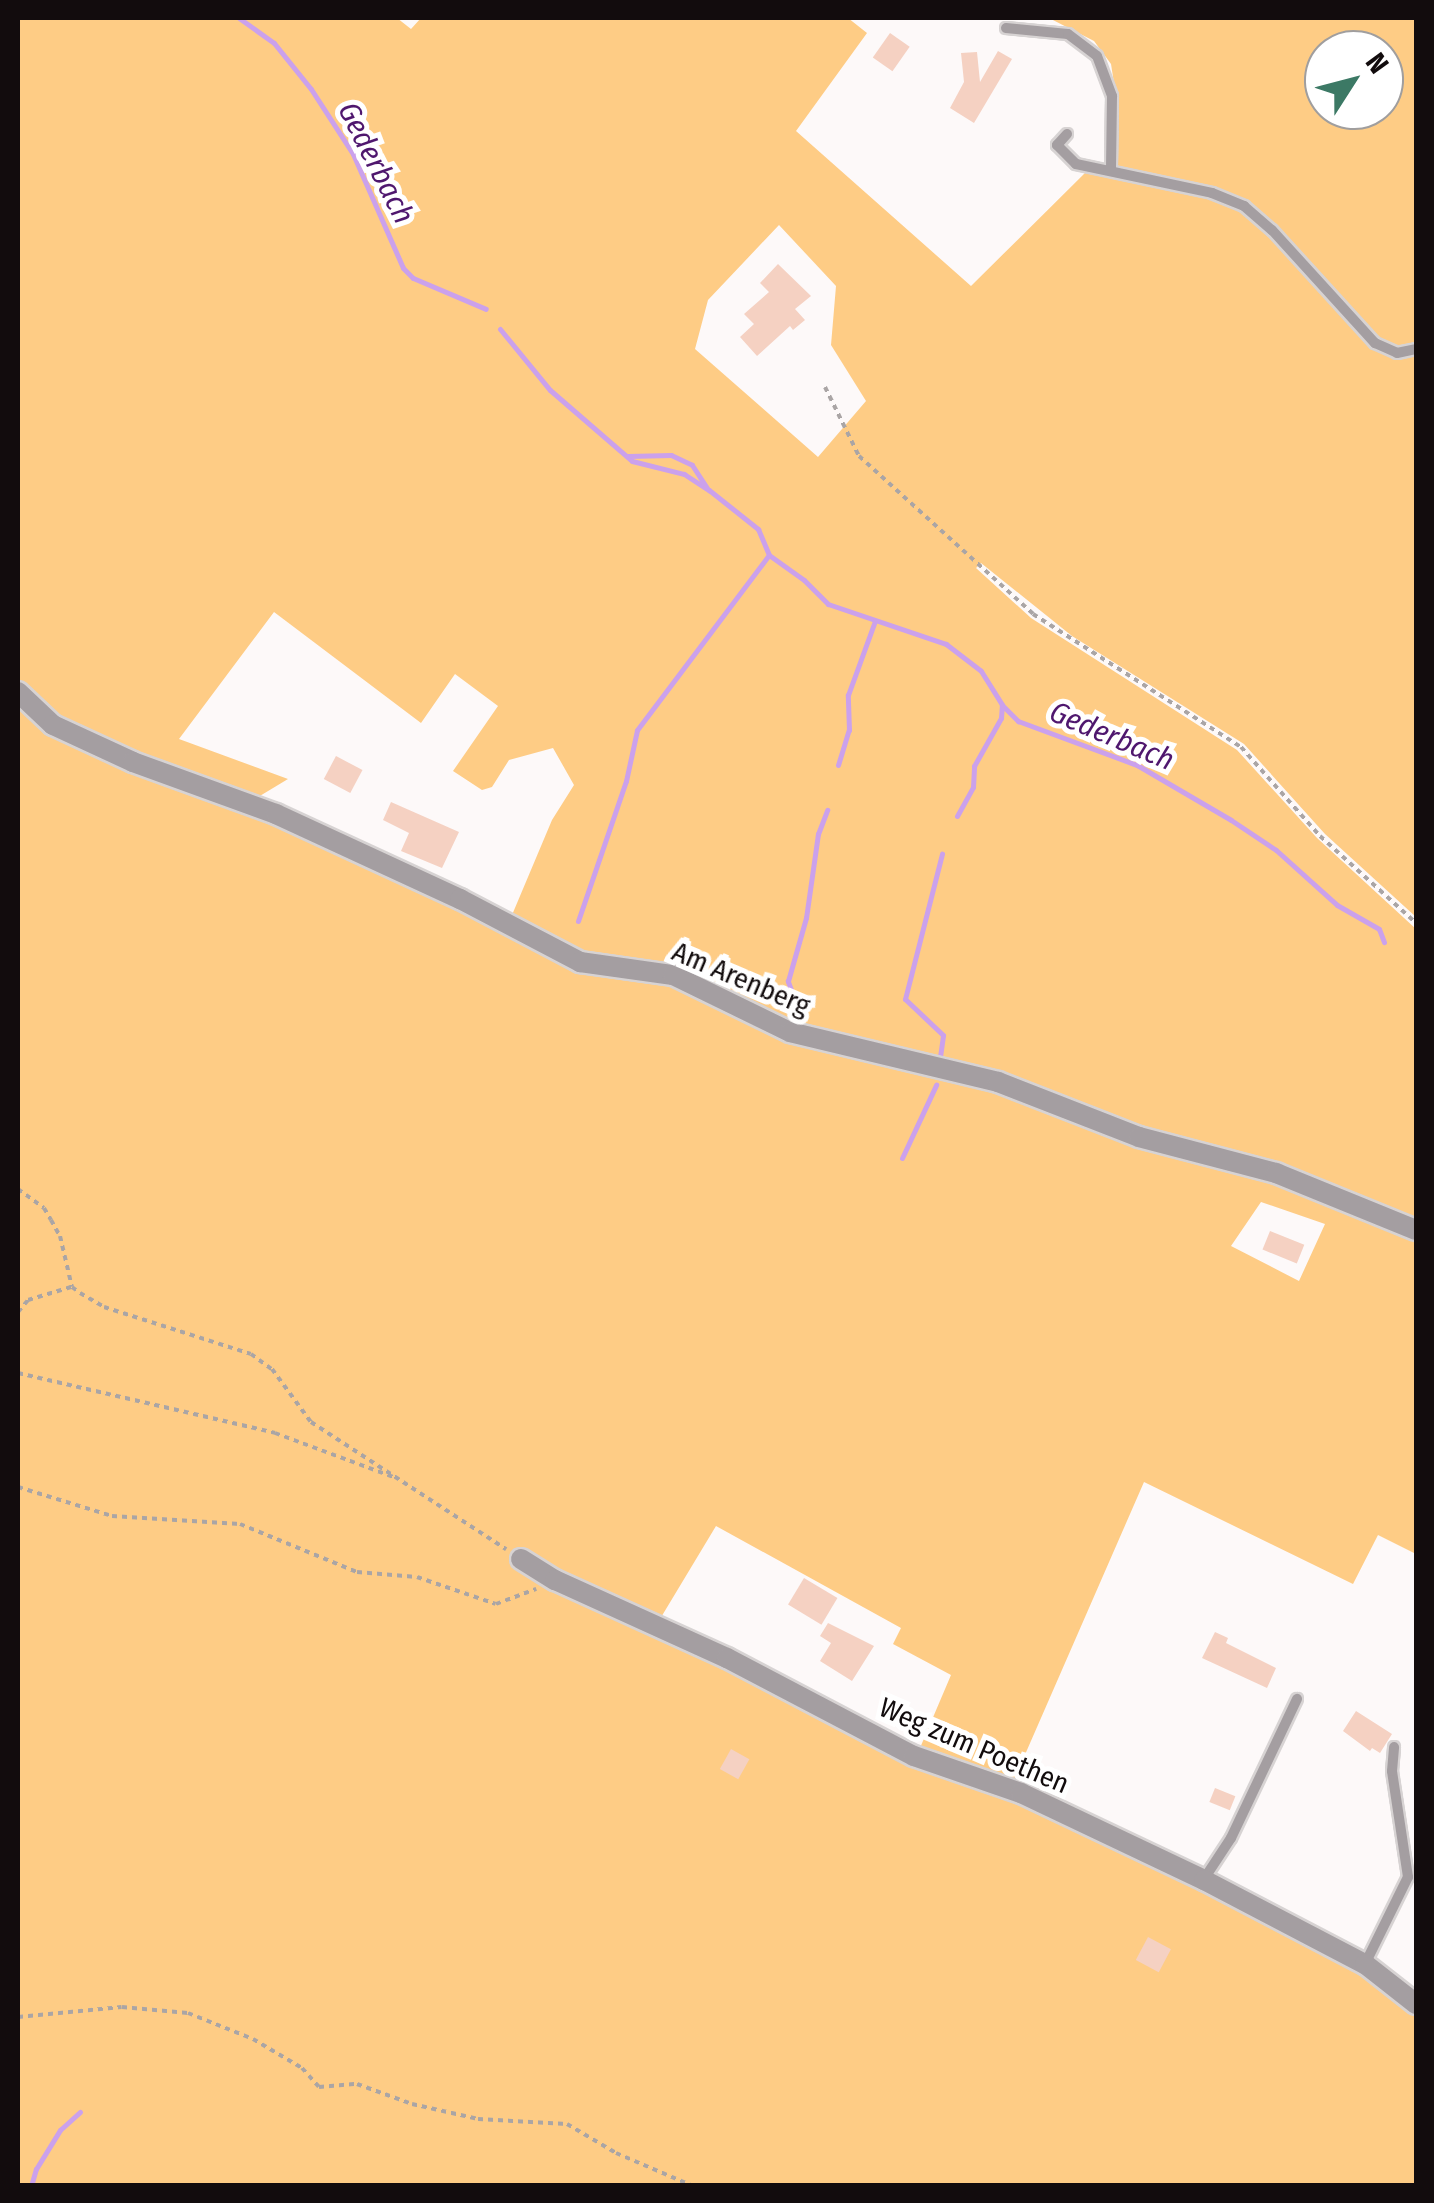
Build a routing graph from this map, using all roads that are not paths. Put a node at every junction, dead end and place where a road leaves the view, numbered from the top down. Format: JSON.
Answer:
{"nodes":[{"id":1,"x":1006,"y":28,"type":"dead end"},
{"id":2,"x":1067,"y":134,"type":"dead end"},
{"id":3,"x":1111,"y":171,"type":"junction"},
{"id":4,"x":1416,"y":349,"type":"edge"},
{"id":5,"x":18,"y":692,"type":"edge"},
{"id":6,"x":1416,"y":1230,"type":"edge"},
{"id":7,"x":521,"y":1559,"type":"road end"},
{"id":8,"x":1298,"y":1699,"type":"dead end"},
{"id":9,"x":1394,"y":1747,"type":"dead end"},
{"id":10,"x":1204,"y":1880,"type":"junction"},
{"id":11,"x":1365,"y":1964,"type":"junction"},
{"id":12,"x":1416,"y":2004,"type":"edge"}],
"edges":[{"from":1,"to":3,"type":"lane"},
{"from":2,"to":3,"type":"lane"},
{"from":3,"to":4,"type":"lane"},
{"from":5,"to":6,"type":"street","name":"Am Arenberg"},
{"from":7,"to":10,"type":"street","name":"Weg zum Poethen"},
{"from":8,"to":10,"type":"lane"},
{"from":9,"to":11,"type":"lane"},
{"from":10,"to":11,"type":"street","name":"Weg zum Poethen"},
{"from":11,"to":12,"type":"street","name":"Weg zum Poethen"}]}
